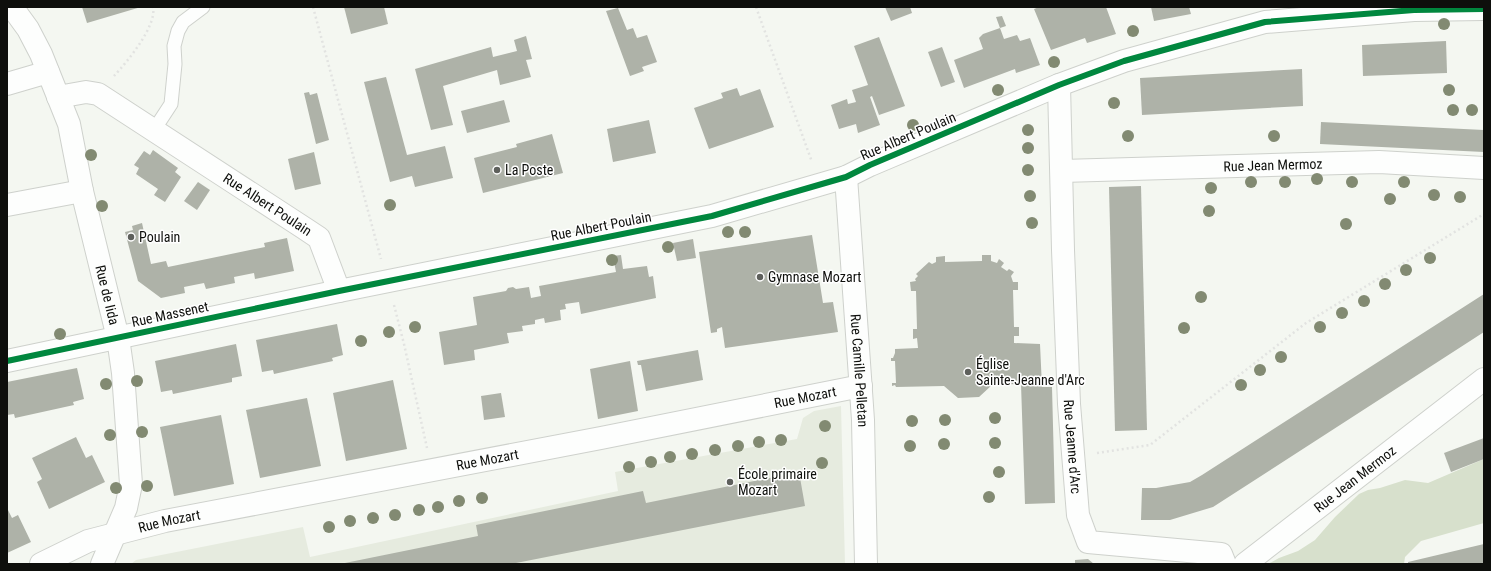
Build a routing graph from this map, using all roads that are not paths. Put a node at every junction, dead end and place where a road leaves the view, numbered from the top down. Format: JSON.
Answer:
{"nodes":[{"id":1,"x":12,"y":7,"type":"edge"},
{"id":2,"x":203,"y":7,"type":"edge"},
{"id":3,"x":1484,"y":9,"type":"edge"},
{"id":4,"x":48,"y":72,"type":"junction"},
{"id":5,"x":7,"y":84,"type":"edge"},
{"id":6,"x":1059,"y":85,"type":"junction"},
{"id":7,"x":58,"y":97,"type":"junction"},
{"id":8,"x":154,"y":130,"type":"junction"},
{"id":9,"x":1484,"y":168,"type":"edge"},
{"id":10,"x":1062,"y":171,"type":"junction"},
{"id":11,"x":846,"y":178,"type":"junction"},
{"id":12,"x":82,"y":191,"type":"junction"},
{"id":13,"x":7,"y":205,"type":"edge"},
{"id":14,"x":339,"y":291,"type":"junction"},
{"id":15,"x":118,"y":338,"type":"junction"},
{"id":16,"x":7,"y":362,"type":"edge"},
{"id":17,"x":1484,"y":379,"type":"edge"},
{"id":18,"x":861,"y":386,"type":"junction"},
{"id":19,"x":114,"y":534,"type":"junction"},
{"id":20,"x":41,"y":564,"type":"edge"},
{"id":21,"x":102,"y":564,"type":"edge"},
{"id":22,"x":866,"y":564,"type":"edge"},
{"id":23,"x":1225,"y":564,"type":"edge"},
{"id":24,"x":1245,"y":564,"type":"edge"}],
"edges":[{"from":1,"to":4,"type":"street"},
{"from":2,"to":8,"type":"lane"},
{"from":3,"to":6,"type":"street","name":"Rue Albert Poulain"},
{"from":4,"to":5,"type":"street"},
{"from":4,"to":7,"type":"street"},
{"from":6,"to":10,"type":"street","name":"Rue Jeanne d'Arc"},
{"from":6,"to":11,"type":"street","name":"Rue Albert Poulain"},
{"from":7,"to":8,"type":"street","name":"Rue Albert Poulain"},
{"from":7,"to":12,"type":"street","name":"Rue de Iida"},
{"from":8,"to":14,"type":"street","name":"Rue Albert Poulain"},
{"from":9,"to":10,"type":"street","name":"Rue Jean Mermoz"},
{"from":10,"to":23,"type":"street","name":"Rue Jeanne d'Arc"},
{"from":11,"to":14,"type":"street","name":"Rue Albert Poulain"},
{"from":11,"to":18,"type":"street","name":"Rue Camille Pelletan"},
{"from":12,"to":13,"type":"street"},
{"from":12,"to":15,"type":"street","name":"Rue de Iida"},
{"from":14,"to":15,"type":"street","name":"Rue Massenet"},
{"from":15,"to":16,"type":"street","name":"Rue Massenet"},
{"from":15,"to":19,"type":"street","name":"Rue de Iida"},
{"from":17,"to":24,"type":"street","name":"Rue Jean Mermoz"},
{"from":18,"to":19,"type":"street","name":"Rue Mozart"},
{"from":18,"to":22,"type":"street","name":"Rue Camille Pelletan"},
{"from":19,"to":20,"type":"street","name":"Rue Mozart"},
{"from":19,"to":21,"type":"street","name":"Rue de Iida"}]}
